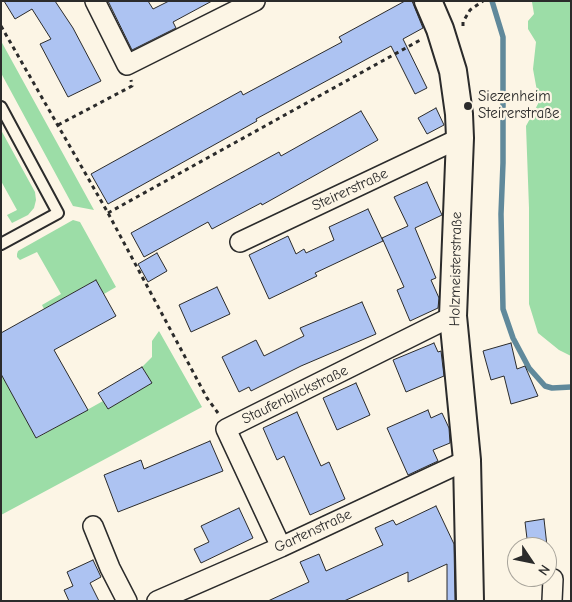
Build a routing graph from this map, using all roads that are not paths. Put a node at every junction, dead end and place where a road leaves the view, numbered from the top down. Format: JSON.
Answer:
{"nodes":[{"id":1,"x":95,"y":1,"type":"edge"},
{"id":2,"x":255,"y":1,"type":"edge"},
{"id":3,"x":428,"y":1,"type":"edge"},
{"id":4,"x":1,"y":107,"type":"edge"},
{"id":5,"x":460,"y":138,"type":"junction"},
{"id":6,"x":240,"y":242,"type":"dead end"},
{"id":7,"x":1,"y":244,"type":"edge"},
{"id":8,"x":453,"y":316,"type":"junction"},
{"id":9,"x":467,"y":460,"type":"junction"},
{"id":10,"x":94,"y":526,"type":"dead end"},
{"id":11,"x":280,"y":546,"type":"junction"},
{"id":12,"x":553,"y":587,"type":"edge"},
{"id":13,"x":127,"y":601,"type":"edge"},
{"id":14,"x":157,"y":601,"type":"edge"},
{"id":15,"x":470,"y":601,"type":"edge"},
{"id":16,"x":552,"y":601,"type":"edge"}],
"edges":[{"from":1,"to":2,"type":"street"},
{"from":3,"to":5,"type":"street","name":"Holzmeisterstraße"},
{"from":4,"to":7,"type":"lane"},
{"from":5,"to":6,"type":"street","name":"Steirerstraße"},
{"from":5,"to":8,"type":"street","name":"Holzmeisterstraße"},
{"from":8,"to":9,"type":"street","name":"Holzmeisterstraße"},
{"from":8,"to":11,"type":"street","name":"Staufenblickstraße"},
{"from":9,"to":11,"type":"street","name":"Gartenstraße"},
{"from":9,"to":15,"type":"street","name":"Holzmeisterstraße"},
{"from":10,"to":13,"type":"street"},
{"from":11,"to":14,"type":"street","name":"Gartenstraße"},
{"from":12,"to":16,"type":"street"}]}
